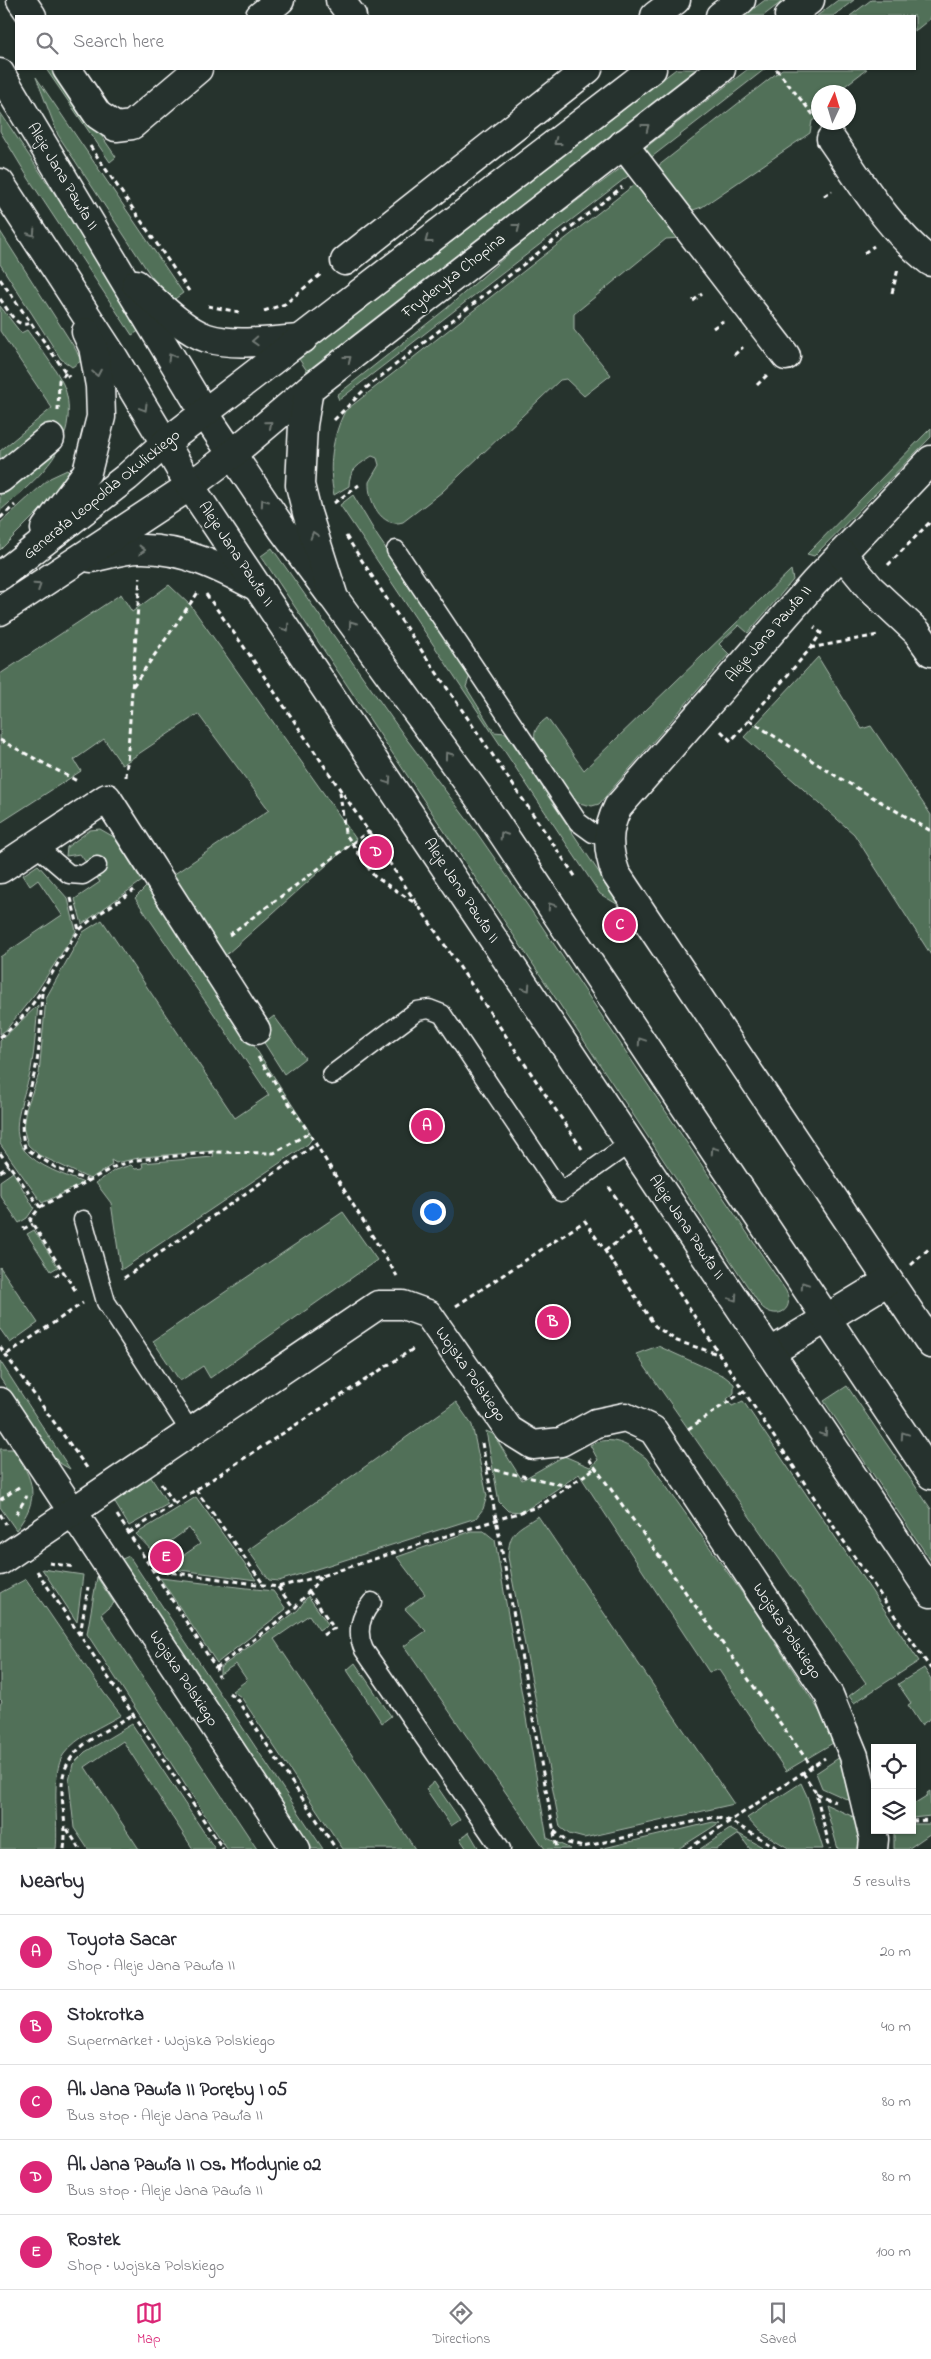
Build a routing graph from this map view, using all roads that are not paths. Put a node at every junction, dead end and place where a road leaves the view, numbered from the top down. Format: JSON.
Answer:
{"nodes":[{"id":1,"x":21,"y":0,"type":"edge"},
{"id":2,"x":280,"y":0,"type":"edge"},
{"id":3,"x":340,"y":0,"type":"edge"},
{"id":4,"x":676,"y":0,"type":"edge"},
{"id":5,"x":741,"y":0,"type":"edge"},
{"id":6,"x":810,"y":0,"type":"edge"},
{"id":7,"x":31,"y":15,"type":"edge"},
{"id":8,"x":261,"y":15,"type":"edge"},
{"id":9,"x":351,"y":15,"type":"edge"},
{"id":10,"x":656,"y":15,"type":"edge"},
{"id":11,"x":721,"y":15,"type":"edge"},
{"id":12,"x":790,"y":15,"type":"edge"},
{"id":13,"x":68,"y":70,"type":"edge"},
{"id":14,"x":197,"y":70,"type":"edge"},
{"id":15,"x":587,"y":70,"type":"edge"},
{"id":16,"x":651,"y":70,"type":"edge"},
{"id":17,"x":720,"y":70,"type":"edge"},
{"id":18,"x":0,"y":72,"type":"edge"},
{"id":19,"x":825,"y":130,"type":"edge"},
{"id":20,"x":623,"y":144,"type":"junction"},
{"id":21,"x":0,"y":183,"type":"edge"},
{"id":22,"x":344,"y":261,"type":"road end"},
{"id":23,"x":931,"y":262,"type":"edge"},
{"id":24,"x":120,"y":271,"type":"junction"},
{"id":25,"x":62,"y":278,"type":"junction"},
{"id":26,"x":303,"y":339,"type":"junction"},
{"id":27,"x":786,"y":356,"type":"dead end"},
{"id":28,"x":309,"y":389,"type":"junction"},
{"id":29,"x":205,"y":414,"type":"junction"},
{"id":30,"x":50,"y":438,"type":"road end"},
{"id":31,"x":165,"y":443,"type":"junction"},
{"id":32,"x":232,"y":455,"type":"junction"},
{"id":33,"x":931,"y":460,"type":"edge"},
{"id":34,"x":0,"y":479,"type":"edge"},
{"id":35,"x":190,"y":486,"type":"junction"},
{"id":36,"x":396,"y":550,"type":"dead end"},
{"id":37,"x":842,"y":554,"type":"junction"},
{"id":38,"x":26,"y":556,"type":"junction"},
{"id":39,"x":77,"y":560,"type":"junction"},
{"id":40,"x":0,"y":576,"type":"edge"},
{"id":41,"x":259,"y":588,"type":"junction"},
{"id":42,"x":334,"y":598,"type":"junction"},
{"id":43,"x":0,"y":611,"type":"edge"},
{"id":44,"x":931,"y":652,"type":"edge"},
{"id":45,"x":608,"y":834,"type":"junction"},
{"id":46,"x":35,"y":846,"type":"junction"},
{"id":47,"x":97,"y":866,"type":"dead end"},
{"id":48,"x":0,"y":869,"type":"edge"},
{"id":49,"x":256,"y":1030,"type":"dead end"},
{"id":50,"x":332,"y":1075,"type":"dead end"},
{"id":51,"x":630,"y":1143,"type":"junction"},
{"id":52,"x":83,"y":1220,"type":"dead end"},
{"id":53,"x":888,"y":1281,"type":"junction"},
{"id":54,"x":826,"y":1318,"type":"junction"},
{"id":55,"x":931,"y":1344,"type":"edge"},
{"id":56,"x":771,"y":1352,"type":"junction"},
{"id":57,"x":0,"y":1402,"type":"edge"},
{"id":58,"x":190,"y":1432,"type":"junction"},
{"id":59,"x":931,"y":1475,"type":"edge"},
{"id":60,"x":72,"y":1510,"type":"junction"},
{"id":61,"x":17,"y":1556,"type":"edge"},
{"id":62,"x":931,"y":1593,"type":"edge"},
{"id":63,"x":372,"y":1602,"type":"dead end"},
{"id":64,"x":296,"y":1849,"type":"edge"},
{"id":65,"x":501,"y":1849,"type":"edge"},
{"id":66,"x":872,"y":1849,"type":"edge"}],
"edges":[{"from":1,"to":7,"type":"street"},
{"from":2,"to":8,"type":"street"},
{"from":3,"to":9,"type":"street"},
{"from":4,"to":10,"type":"street"},
{"from":5,"to":11,"type":"street"},
{"from":6,"to":12,"type":"street"},
{"from":13,"to":14,"type":"street"},
{"from":15,"to":22,"type":"street"},
{"from":16,"to":26,"type":"street","one_way":true},
{"from":20,"to":17,"type":"street","name":"Fryderyka Chopina","one_way":true},
{"from":18,"to":24,"type":"street","name":"Aleje Jana Pawła II"},
{"from":19,"to":23,"type":"street"},
{"from":20,"to":27,"type":"street"},
{"from":28,"to":20,"type":"street","name":"Fryderyka Chopina","one_way":true},
{"from":21,"to":25,"type":"street","name":"Aleje Jana Pawła II","one_way":true},
{"from":26,"to":24,"type":"street","one_way":true},
{"from":29,"to":24,"type":"street","name":"Aleje Jana Pawła II","one_way":true},
{"from":25,"to":31,"type":"street","name":"Aleje Jana Pawła II","one_way":true},
{"from":25,"to":38,"type":"street","one_way":true},
{"from":26,"to":29,"type":"street"},
{"from":32,"to":28,"type":"street","name":"Fryderyka Chopina","one_way":true},
{"from":42,"to":28,"type":"street","one_way":true},
{"from":29,"to":31,"type":"street","name":"Generała Leopolda Okulickiego"},
{"from":29,"to":32,"type":"street","name":"Aleje Jana Pawła II"},
{"from":30,"to":34,"type":"street"},
{"from":31,"to":35,"type":"street","name":"Aleje Jana Pawła II"},
{"from":31,"to":38,"type":"street","name":"Generała Leopolda Okulickiego"},
{"from":32,"to":35,"type":"street","name":"Fryderyka Chopina"},
{"from":42,"to":32,"type":"street","name":"Aleje Jana Pawła II","one_way":true},
{"from":33,"to":37,"type":"street","name":"Aleje Jana Pawła II"},
{"from":35,"to":39,"type":"street","name":"Generała Leopolda Okulickiego"},
{"from":35,"to":41,"type":"street","name":"Aleje Jana Pawła II"},
{"from":36,"to":45,"type":"lane"},
{"from":37,"to":44,"type":"street"},
{"from":37,"to":45,"type":"street","name":"Aleje Jana Pawła II"},
{"from":38,"to":40,"type":"street","name":"Generała Leopolda Okulickiego"},
{"from":39,"to":41,"type":"street","one_way":true},
{"from":43,"to":39,"type":"street","name":"Generała Leopolda Okulickiego","one_way":true},
{"from":41,"to":51,"type":"street","name":"Aleje Jana Pawła II","one_way":true},
{"from":54,"to":42,"type":"street","name":"Aleje Jana Pawła II","one_way":true},
{"from":45,"to":53,"type":"street","name":"Aleje Jana Pawła II"},
{"from":46,"to":47,"type":"lane"},
{"from":46,"to":48,"type":"street"},
{"from":46,"to":49,"type":"street"},
{"from":50,"to":51,"type":"lane"},
{"from":51,"to":56,"type":"street","name":"Aleje Jana Pawła II","one_way":true},
{"from":52,"to":58,"type":"lane"},
{"from":53,"to":54,"type":"street"},
{"from":53,"to":55,"type":"street","name":"Aleje Jana Pawła II"},
{"from":54,"to":56,"type":"street"},
{"from":59,"to":54,"type":"street","name":"Aleje Jana Pawła II","one_way":true},
{"from":56,"to":62,"type":"street","name":"Aleje Jana Pawła II","one_way":true},
{"from":57,"to":60,"type":"street","name":"Wojska Polskiego"},
{"from":58,"to":60,"type":"street","name":"Wojska Polskiego"},
{"from":58,"to":66,"type":"street","name":"Wojska Polskiego"},
{"from":60,"to":61,"type":"street"},
{"from":60,"to":64,"type":"street","name":"Wojska Polskiego"},
{"from":63,"to":65,"type":"lane"}]}
